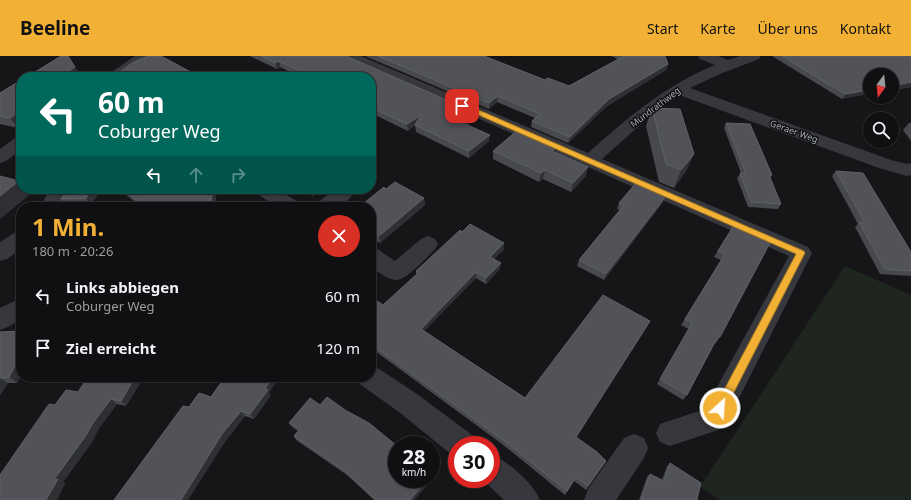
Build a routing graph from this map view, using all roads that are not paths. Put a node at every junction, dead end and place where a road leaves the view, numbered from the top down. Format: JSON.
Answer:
{"nodes":[{"id":1,"x":144,"y":56,"type":"edge"},
{"id":2,"x":349,"y":56,"type":"edge"},
{"id":3,"x":704,"y":56,"type":"edge"},
{"id":4,"x":754,"y":56,"type":"edge"},
{"id":5,"x":727,"y":65,"type":"junction"},
{"id":6,"x":121,"y":72,"type":"edge"},
{"id":7,"x":678,"y":89,"type":"junction"},
{"id":8,"x":590,"y":161,"type":"junction"},
{"id":9,"x":911,"y":169,"type":"edge"},
{"id":10,"x":271,"y":194,"type":"edge"},
{"id":11,"x":342,"y":195,"type":"dead end"},
{"id":12,"x":283,"y":202,"type":"edge"},
{"id":13,"x":332,"y":202,"type":"edge"},
{"id":14,"x":16,"y":240,"type":"edge"},
{"id":15,"x":428,"y":244,"type":"dead end"},
{"id":16,"x":0,"y":253,"type":"edge"},
{"id":17,"x":376,"y":259,"type":"edge"},
{"id":18,"x":16,"y":310,"type":"edge"},
{"id":19,"x":0,"y":320,"type":"edge"},
{"id":20,"x":376,"y":381,"type":"edge"},
{"id":21,"x":670,"y":433,"type":"dead end"},
{"id":22,"x":450,"y":436,"type":"edge"},
{"id":23,"x":634,"y":448,"type":"dead end"},
{"id":24,"x":500,"y":476,"type":"edge"},
{"id":25,"x":525,"y":500,"type":"edge"},
{"id":26,"x":599,"y":500,"type":"edge"}],
"edges":[{"from":1,"to":6,"type":"street"},
{"from":2,"to":8,"type":"street"},
{"from":3,"to":5,"type":"street"},
{"from":4,"to":5,"type":"street","name":"Mündrathweg"},
{"from":5,"to":7,"type":"street","name":"Mündrathweg"},
{"from":7,"to":8,"type":"street","name":"Mündrathweg"},
{"from":7,"to":9,"type":"street","name":"Geraer Weg"},
{"from":8,"to":21,"type":"street"},
{"from":10,"to":12,"type":"street"},
{"from":11,"to":13,"type":"street"},
{"from":14,"to":16,"type":"street"},
{"from":15,"to":17,"type":"street"},
{"from":18,"to":19,"type":"street"},
{"from":20,"to":22,"type":"street"},
{"from":23,"to":26,"type":"street"},
{"from":24,"to":25,"type":"street"}]}
